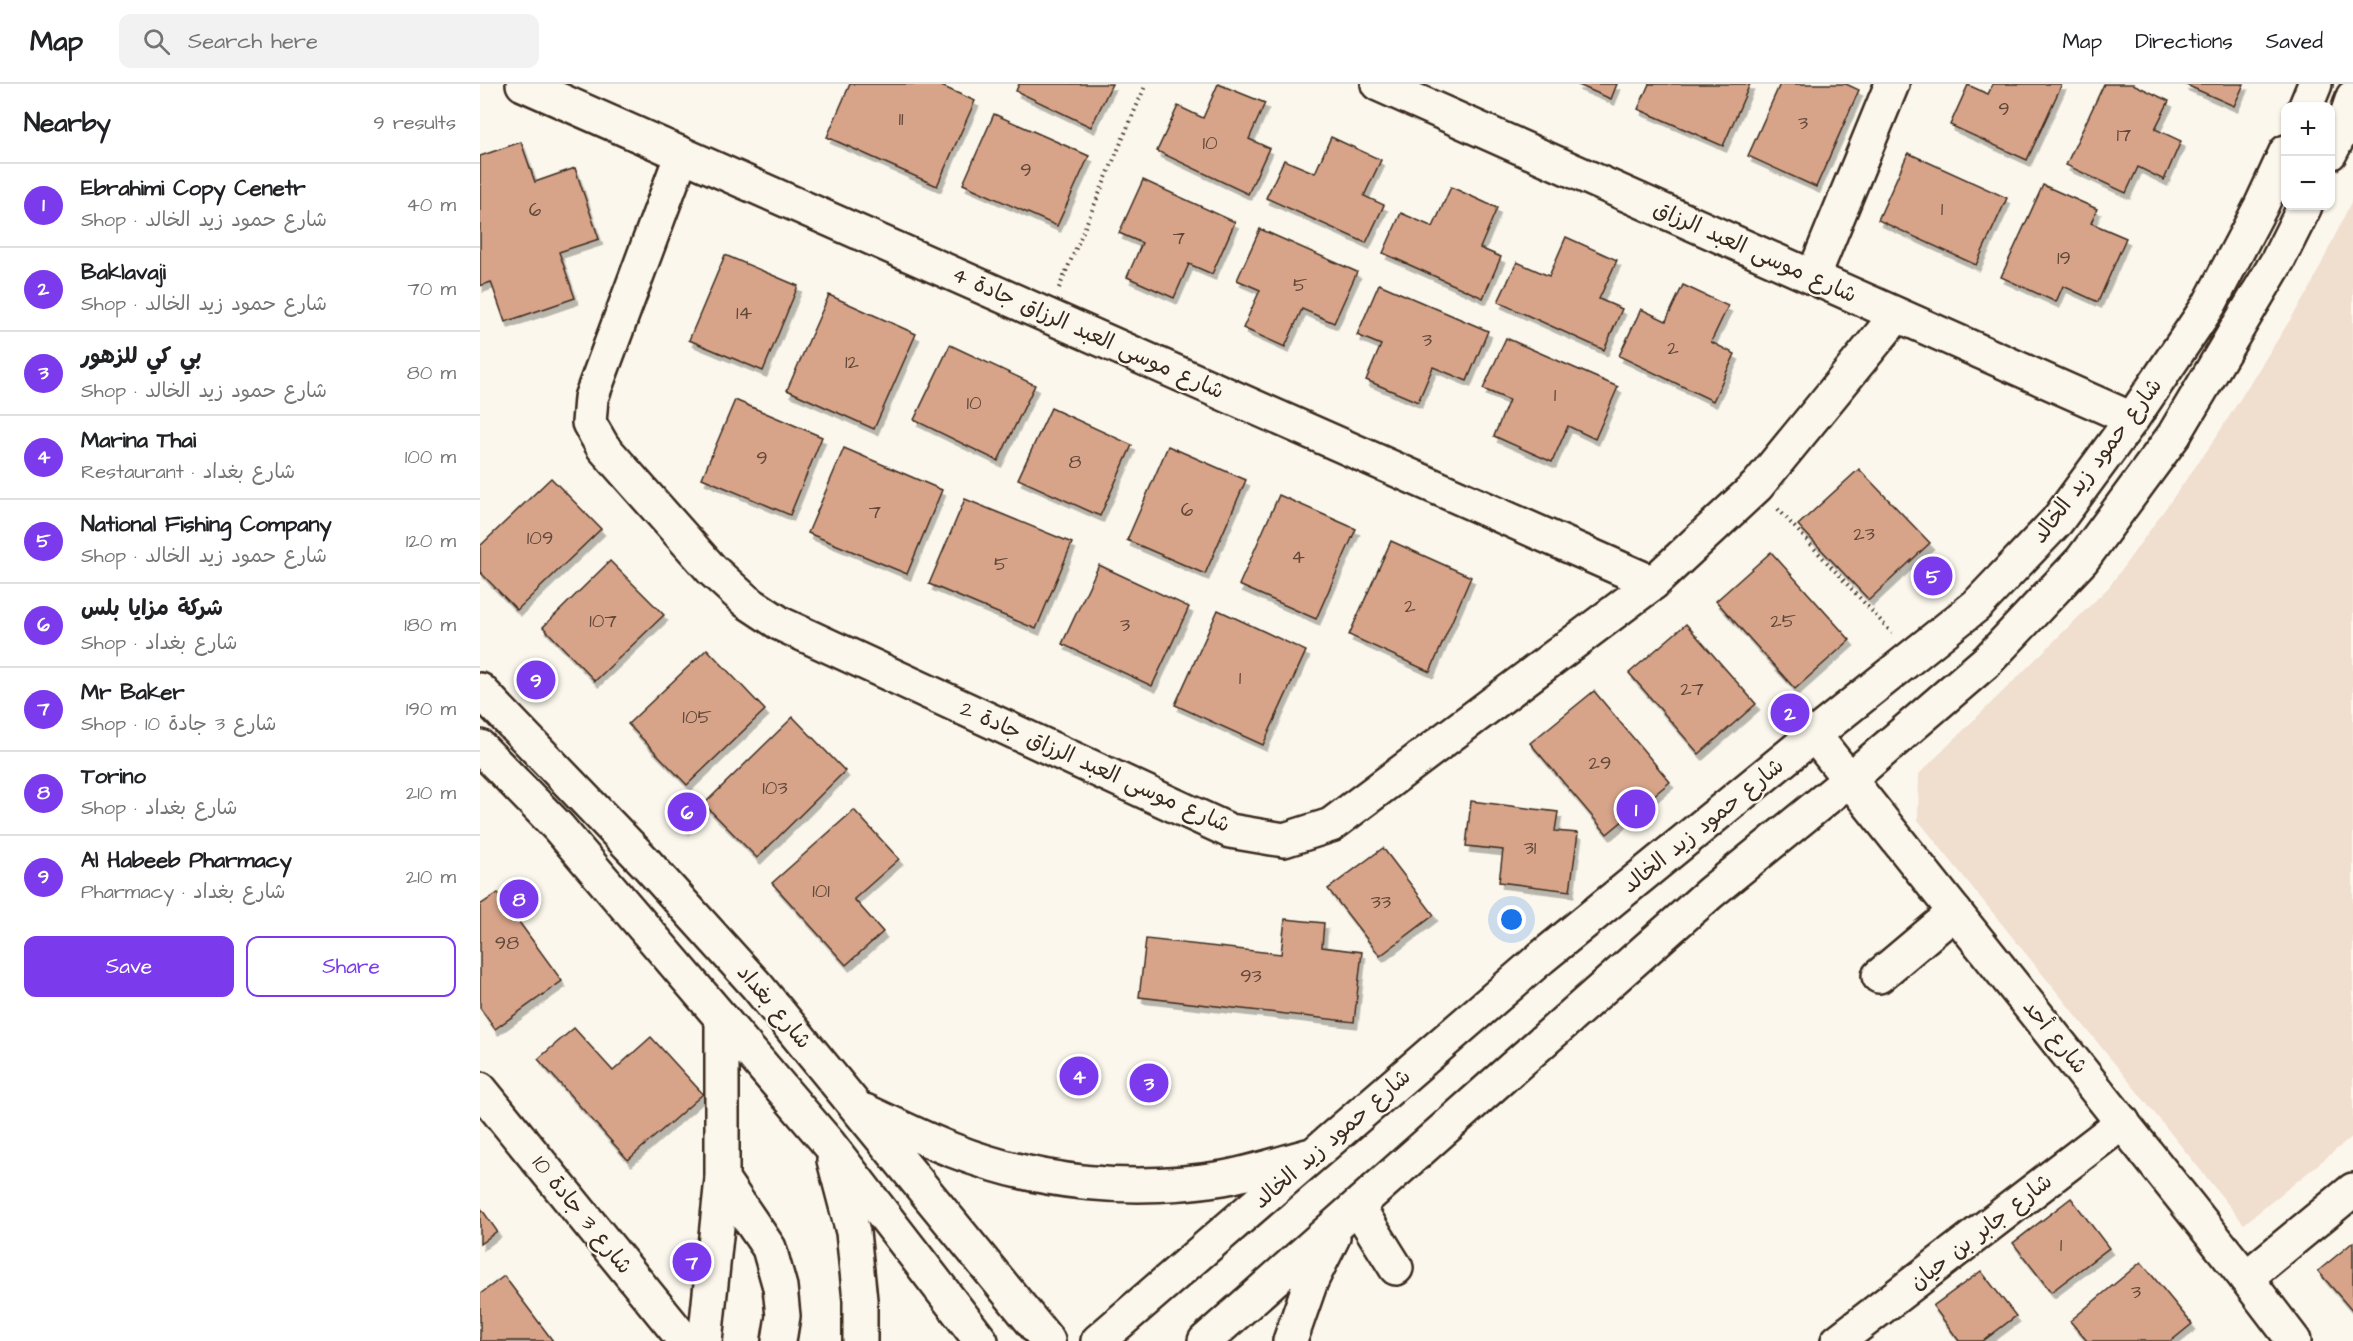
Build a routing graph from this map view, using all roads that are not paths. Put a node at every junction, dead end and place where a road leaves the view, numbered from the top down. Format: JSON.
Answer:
{"nodes":[{"id":1,"x":523,"y":84,"type":"edge"},
{"id":2,"x":1378,"y":84,"type":"edge"},
{"id":3,"x":1892,"y":84,"type":"edge"},
{"id":4,"x":2315,"y":84,"type":"edge"},
{"id":5,"x":2353,"y":97,"type":"edge"},
{"id":6,"x":2308,"y":102,"type":"edge"},
{"id":7,"x":2341,"y":137,"type":"edge"},
{"id":8,"x":682,"y":154,"type":"junction"},
{"id":9,"x":2284,"y":156,"type":"edge"},
{"id":10,"x":2303,"y":210,"type":"edge"},
{"id":11,"x":1813,"y":277,"type":"junction"},
{"id":12,"x":1897,"y":315,"type":"junction"},
{"id":13,"x":2132,"y":419,"type":"junction"},
{"id":14,"x":1653,"y":583,"type":"junction"},
{"id":15,"x":480,"y":690,"type":"edge"},
{"id":16,"x":1814,"y":735,"type":"junction"},
{"id":17,"x":480,"y":747,"type":"edge"},
{"id":18,"x":1850,"y":779,"type":"junction"},
{"id":19,"x":1955,"y":912,"type":"junction"},
{"id":20,"x":1879,"y":976,"type":"dead end"},
{"id":21,"x":722,"y":1019,"type":"junction"},
{"id":22,"x":480,"y":1089,"type":"edge"},
{"id":23,"x":857,"y":1107,"type":"junction"},
{"id":24,"x":2122,"y":1122,"type":"junction"},
{"id":25,"x":829,"y":1144,"type":"junction"},
{"id":26,"x":1314,"y":1154,"type":"junction"},
{"id":27,"x":722,"y":1179,"type":"junction"},
{"id":28,"x":2353,"y":1190,"type":"edge"},
{"id":29,"x":1349,"y":1215,"type":"junction"},
{"id":30,"x":1396,"y":1268,"type":"dead end"},
{"id":31,"x":2246,"y":1278,"type":"junction"},
{"id":32,"x":2281,"y":1337,"type":"edge"},
{"id":33,"x":685,"y":1341,"type":"edge"},
{"id":34,"x":705,"y":1341,"type":"edge"},
{"id":35,"x":779,"y":1341,"type":"edge"},
{"id":36,"x":860,"y":1341,"type":"edge"},
{"id":37,"x":981,"y":1341,"type":"edge"},
{"id":38,"x":1048,"y":1341,"type":"edge"},
{"id":39,"x":1098,"y":1341,"type":"edge"},
{"id":40,"x":1205,"y":1341,"type":"edge"},
{"id":41,"x":1290,"y":1341,"type":"edge"},
{"id":42,"x":1838,"y":1341,"type":"edge"}],
"edges":[{"from":1,"to":8,"type":"street","name":"شارع موسى العبد الرزاق جادة 4"},
{"from":2,"to":11,"type":"street","name":"شارع موسى العبد الرزاق"},
{"from":3,"to":11,"type":"street"},
{"from":4,"to":6,"type":"street"},
{"from":5,"to":7,"type":"street"},
{"from":8,"to":14,"type":"street","name":"شارع موسى العبد الرزاق جادة 4"},
{"from":8,"to":14,"type":"street","name":"شارع موسى العبد الرزاق جادة 2"},
{"from":9,"to":13,"type":"street","name":"شارع حمود زيد الخالد"},
{"from":10,"to":18,"type":"street","name":"شارع حمود زيد الخالد"},
{"from":11,"to":12,"type":"street","name":"شارع موسى العبد الرزاق"},
{"from":12,"to":13,"type":"street","name":"شارع موسى العبد الرزاق"},
{"from":12,"to":14,"type":"street","name":"شارع موسى العبد الرزاق جادة 2"},
{"from":13,"to":16,"type":"street","name":"شارع حمود زيد الخالد"},
{"from":15,"to":23,"type":"street","name":"شارع بغداد"},
{"from":16,"to":18,"type":"street","name":"شارع أحد"},
{"from":16,"to":26,"type":"street","name":"شارع حمود زيد الخالد"},
{"from":17,"to":21,"type":"street","name":"شارع بغداد"},
{"from":18,"to":19,"type":"street","name":"شارع أحد"},
{"from":18,"to":29,"type":"street","name":"شارع حمود زيد الخالد"},
{"from":19,"to":20,"type":"street"},
{"from":19,"to":24,"type":"street","name":"شارع أحد"},
{"from":21,"to":25,"type":"street","name":"شارع بغداد"},
{"from":21,"to":27,"type":"street"},
{"from":22,"to":33,"type":"street","name":"شارع 3 جادة 10"},
{"from":23,"to":26,"type":"street"},
{"from":23,"to":38,"type":"street","name":"شارع بغداد"},
{"from":24,"to":31,"type":"street","name":"شارع أحد"},
{"from":24,"to":42,"type":"street","name":"شارع جابر بن حيان"},
{"from":25,"to":36,"type":"street"},
{"from":25,"to":37,"type":"street","name":"شارع بغداد"},
{"from":26,"to":39,"type":"street","name":"شارع حمود زيد الخالد"},
{"from":27,"to":34,"type":"street"},
{"from":27,"to":35,"type":"street"},
{"from":28,"to":31,"type":"street"},
{"from":29,"to":30,"type":"street"},
{"from":29,"to":40,"type":"street","name":"شارع حمود زيد الخالد"},
{"from":29,"to":41,"type":"street"},
{"from":31,"to":32,"type":"street","name":"شارع أحد"}]}
